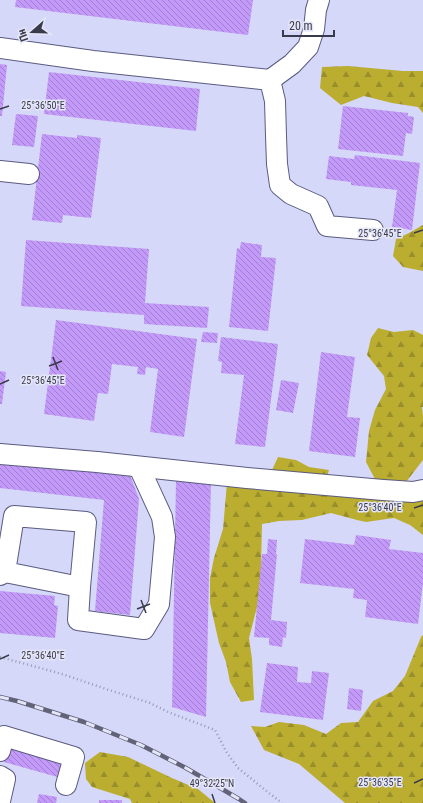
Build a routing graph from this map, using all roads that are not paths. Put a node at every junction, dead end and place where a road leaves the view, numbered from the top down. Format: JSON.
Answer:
{"nodes":[{"id":1,"x":319,"y":0,"type":"edge"},
{"id":2,"x":0,"y":48,"type":"edge"},
{"id":3,"x":270,"y":80,"type":"junction"},
{"id":4,"x":0,"y":171,"type":"edge"},
{"id":5,"x":30,"y":174,"type":"dead end"},
{"id":6,"x":373,"y":230,"type":"dead end"},
{"id":7,"x":0,"y":454,"type":"edge"},
{"id":8,"x":139,"y":466,"type":"junction"},
{"id":9,"x":423,"y":490,"type":"edge"},
{"id":10,"x":2,"y":574,"type":"edge"},
{"id":11,"x":80,"y":587,"type":"junction"},
{"id":12,"x":0,"y":751,"type":"edge"},
{"id":13,"x":0,"y":776,"type":"edge"},
{"id":14,"x":66,"y":785,"type":"dead end"},
{"id":15,"x":0,"y":801,"type":"edge"}],
"edges":[{"from":1,"to":3,"type":"lane"},
{"from":2,"to":3,"type":"lane"},
{"from":3,"to":6,"type":"lane"},
{"from":4,"to":5,"type":"lane"},
{"from":7,"to":8,"type":"lane"},
{"from":8,"to":9,"type":"lane"},
{"from":8,"to":11,"type":"lane"},
{"from":10,"to":11,"type":"lane"},
{"from":10,"to":11,"type":"lane"},
{"from":12,"to":14,"type":"lane"},
{"from":13,"to":15,"type":"lane"}]}
